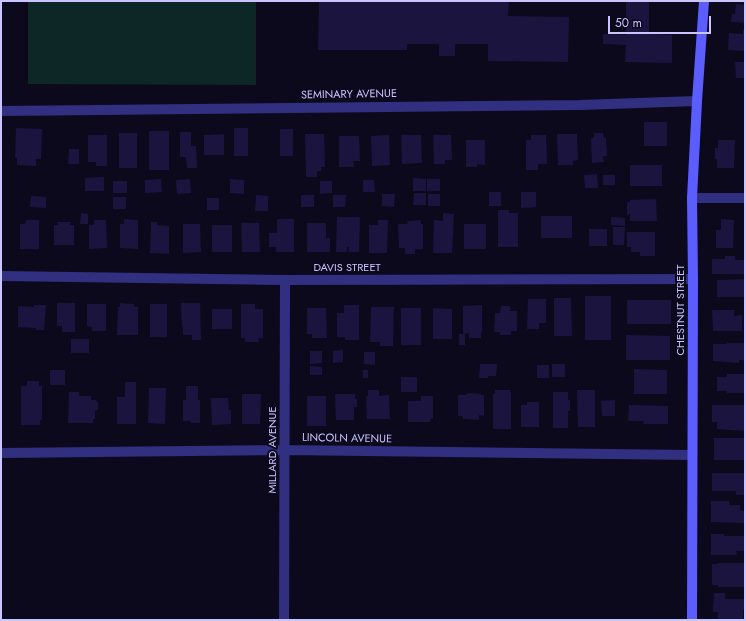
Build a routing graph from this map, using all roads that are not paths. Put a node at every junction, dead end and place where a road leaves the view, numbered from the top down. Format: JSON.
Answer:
{"nodes":[{"id":1,"x":704,"y":1,"type":"edge"},
{"id":2,"x":697,"y":101,"type":"junction"},
{"id":3,"x":1,"y":111,"type":"edge"},
{"id":4,"x":692,"y":198,"type":"junction"},
{"id":5,"x":745,"y":198,"type":"edge"},
{"id":6,"x":1,"y":276,"type":"edge"},
{"id":7,"x":693,"y":278,"type":"junction"},
{"id":8,"x":285,"y":280,"type":"junction"},
{"id":9,"x":285,"y":450,"type":"junction"},
{"id":10,"x":1,"y":453,"type":"edge"},
{"id":11,"x":692,"y":455,"type":"junction"},
{"id":12,"x":284,"y":620,"type":"edge"},
{"id":13,"x":692,"y":620,"type":"edge"}],
"edges":[{"from":1,"to":2,"type":"street","name":"CHESTNUT STREET"},
{"from":2,"to":3,"type":"street","name":"SEMINARY AVENUE"},
{"from":2,"to":4,"type":"street","name":"CHESTNUT STREET"},
{"from":4,"to":5,"type":"street"},
{"from":4,"to":7,"type":"street","name":"CHESTNUT STREET"},
{"from":6,"to":8,"type":"street","name":"DAVIS STREET"},
{"from":7,"to":8,"type":"street","name":"DAVIS STREET"},
{"from":7,"to":11,"type":"street","name":"CHESTNUT STREET"},
{"from":8,"to":9,"type":"street","name":"MILLARD AVENUE"},
{"from":9,"to":10,"type":"street","name":"LINCOLN AVENUE"},
{"from":9,"to":11,"type":"street","name":"LINCOLN AVENUE"},
{"from":9,"to":12,"type":"street","name":"MILLARD AVENUE"},
{"from":11,"to":13,"type":"street","name":"CHESTNUT STREET"}]}
